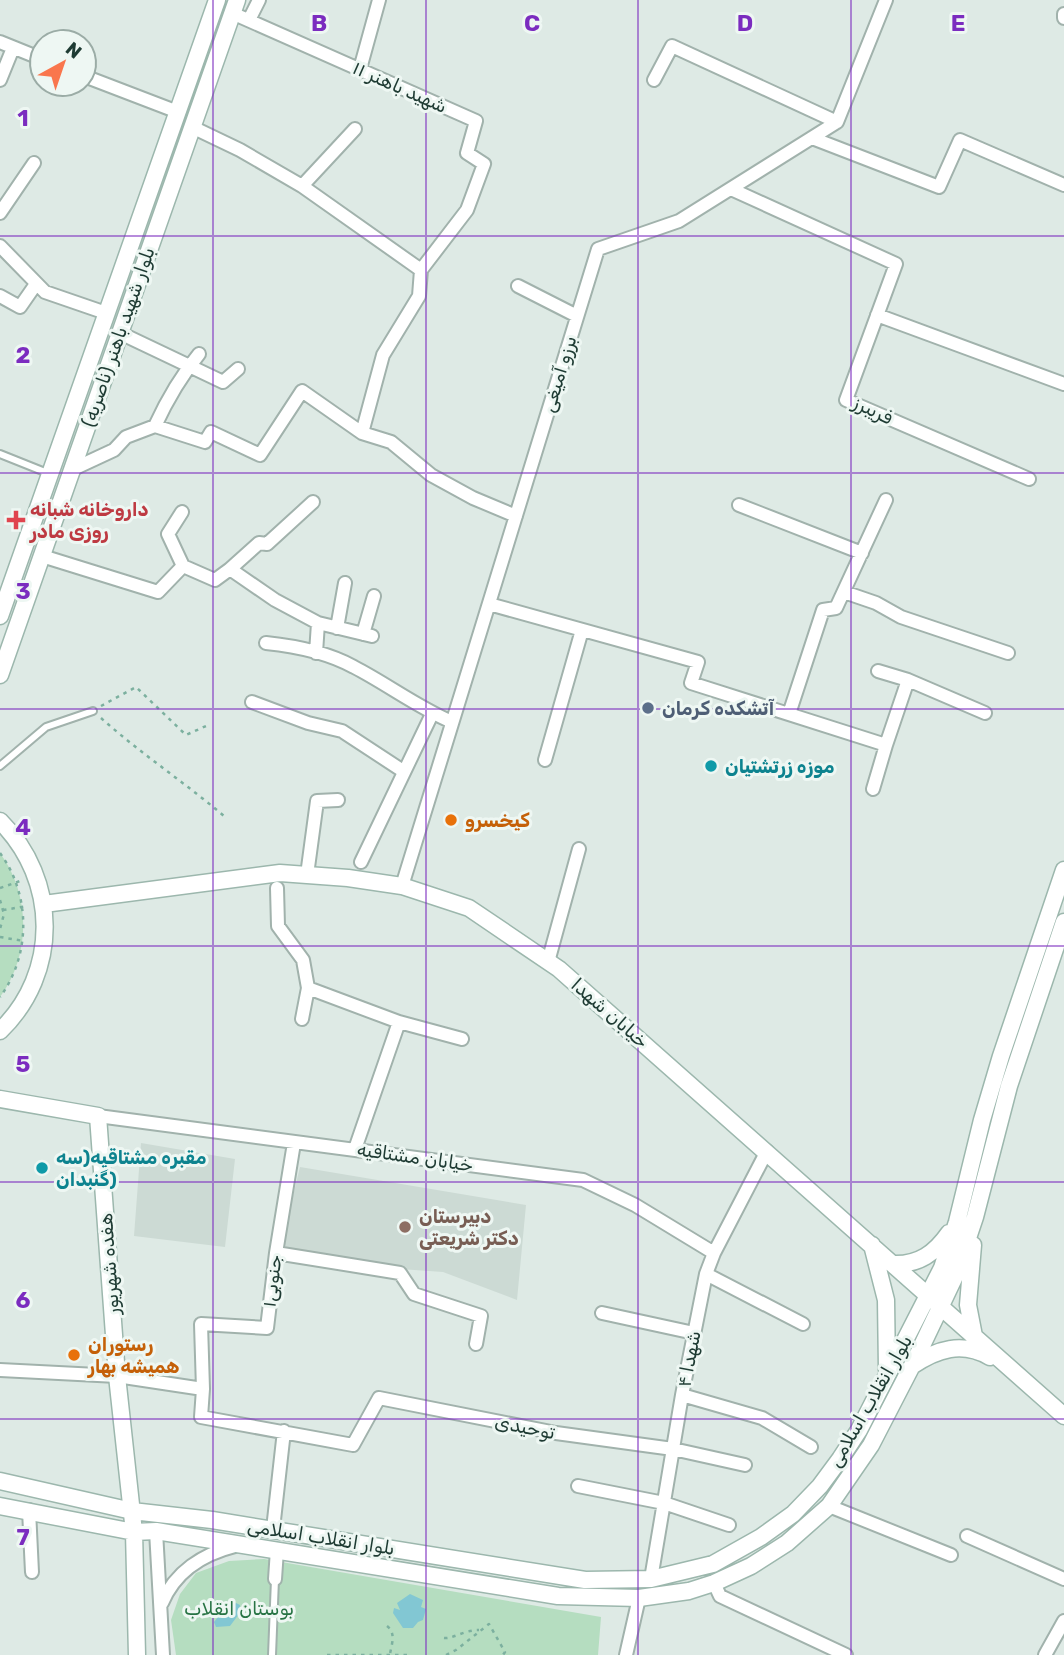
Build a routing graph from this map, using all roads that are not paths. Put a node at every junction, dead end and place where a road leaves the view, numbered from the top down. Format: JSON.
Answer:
{"nodes":[{"id":1,"x":217,"y":0,"type":"edge"},
{"id":2,"x":259,"y":0,"type":"edge"},
{"id":3,"x":379,"y":0,"type":"edge"},
{"id":4,"x":885,"y":1,"type":"edge"},
{"id":5,"x":235,"y":7,"type":"edge"},
{"id":6,"x":249,"y":20,"type":"junction"},
{"id":7,"x":0,"y":42,"type":"edge"},
{"id":8,"x":13,"y":48,"type":"junction"},
{"id":9,"x":28,"y":54,"type":"edge"},
{"id":10,"x":360,"y":69,"type":"junction"},
{"id":11,"x":0,"y":80,"type":"edge"},
{"id":12,"x":654,"y":80,"type":"dead end"},
{"id":13,"x":98,"y":81,"type":"edge"},
{"id":14,"x":178,"y":112,"type":"junction"},
{"id":15,"x":837,"y":122,"type":"junction"},
{"id":16,"x":192,"y":127,"type":"junction"},
{"id":17,"x":355,"y":129,"type":"dead end"},
{"id":18,"x":812,"y":138,"type":"junction"},
{"id":19,"x":34,"y":163,"type":"dead end"},
{"id":20,"x":1064,"y":185,"type":"edge"},
{"id":21,"x":302,"y":186,"type":"junction"},
{"id":22,"x":731,"y":189,"type":"junction"},
{"id":23,"x":0,"y":213,"type":"edge"},
{"id":24,"x":0,"y":246,"type":"edge"},
{"id":25,"x":123,"y":263,"type":"junction"},
{"id":26,"x":142,"y":270,"type":"junction"},
{"id":27,"x":421,"y":270,"type":"junction"},
{"id":28,"x":36,"y":284,"type":"junction"},
{"id":29,"x":518,"y":286,"type":"dead end"},
{"id":30,"x":0,"y":296,"type":"edge"},
{"id":31,"x":106,"y":313,"type":"junction"},
{"id":32,"x":877,"y":315,"type":"junction"},
{"id":33,"x":577,"y":316,"type":"junction"},
{"id":34,"x":120,"y":333,"type":"junction"},
{"id":35,"x":199,"y":354,"type":"dead end"},
{"id":36,"x":188,"y":367,"type":"junction"},
{"id":37,"x":238,"y":369,"type":"dead end"},
{"id":38,"x":1064,"y":384,"type":"edge"},
{"id":39,"x":155,"y":426,"type":"junction"},
{"id":40,"x":362,"y":433,"type":"junction"},
{"id":41,"x":0,"y":454,"type":"edge"},
{"id":42,"x":71,"y":470,"type":"junction"},
{"id":43,"x":51,"y":474,"type":"junction"},
{"id":44,"x":1029,"y":479,"type":"dead end"},
{"id":45,"x":886,"y":500,"type":"dead end"},
{"id":46,"x":313,"y":502,"type":"dead end"},
{"id":47,"x":740,"y":505,"type":"dead end"},
{"id":48,"x":182,"y":512,"type":"dead end"},
{"id":49,"x":516,"y":516,"type":"junction"},
{"id":50,"x":862,"y":552,"type":"junction"},
{"id":51,"x":42,"y":556,"type":"junction"},
{"id":52,"x":183,"y":566,"type":"junction"},
{"id":53,"x":230,"y":569,"type":"junction"},
{"id":54,"x":345,"y":583,"type":"dead end"},
{"id":55,"x":5,"y":584,"type":"edge"},
{"id":56,"x":844,"y":592,"type":"junction"},
{"id":57,"x":374,"y":596,"type":"dead end"},
{"id":58,"x":489,"y":604,"type":"junction"},
{"id":59,"x":0,"y":616,"type":"edge"},
{"id":60,"x":318,"y":623,"type":"junction"},
{"id":61,"x":337,"y":628,"type":"junction"},
{"id":62,"x":582,"y":630,"type":"junction"},
{"id":63,"x":266,"y":643,"type":"dead end"},
{"id":64,"x":316,"y":653,"type":"junction"},
{"id":65,"x":1008,"y":653,"type":"dead end"},
{"id":66,"x":878,"y":671,"type":"dead end"},
{"id":67,"x":0,"y":675,"type":"edge"},
{"id":68,"x":908,"y":680,"type":"junction"},
{"id":69,"x":252,"y":702,"type":"dead end"},
{"id":70,"x":93,"y":711,"type":"road end"},
{"id":71,"x":432,"y":713,"type":"junction"},
{"id":72,"x":985,"y":713,"type":"dead end"},
{"id":73,"x":789,"y":714,"type":"junction"},
{"id":74,"x":452,"y":722,"type":"junction"},
{"id":75,"x":886,"y":745,"type":"junction"},
{"id":76,"x":545,"y":760,"type":"dead end"},
{"id":77,"x":0,"y":766,"type":"edge"},
{"id":78,"x":403,"y":771,"type":"junction"},
{"id":79,"x":873,"y":789,"type":"dead end"},
{"id":80,"x":338,"y":800,"type":"dead end"},
{"id":81,"x":0,"y":821,"type":"edge"},
{"id":82,"x":579,"y":849,"type":"dead end"},
{"id":83,"x":361,"y":862,"type":"dead end"},
{"id":84,"x":1064,"y":870,"type":"edge"},
{"id":85,"x":307,"y":875,"type":"junction"},
{"id":86,"x":402,"y":886,"type":"junction"},
{"id":87,"x":277,"y":888,"type":"dead end"},
{"id":88,"x":44,"y":904,"type":"junction"},
{"id":89,"x":1064,"y":922,"type":"edge"},
{"id":90,"x":548,"y":962,"type":"junction"},
{"id":91,"x":308,"y":988,"type":"junction"},
{"id":92,"x":302,"y":1019,"type":"dead end"},
{"id":93,"x":400,"y":1021,"type":"junction"},
{"id":94,"x":0,"y":1031,"type":"edge"},
{"id":95,"x":462,"y":1039,"type":"dead end"},
{"id":96,"x":0,"y":1099,"type":"edge"},
{"id":97,"x":98,"y":1116,"type":"junction"},
{"id":98,"x":294,"y":1143,"type":"junction"},
{"id":99,"x":355,"y":1149,"type":"junction"},
{"id":100,"x":766,"y":1151,"type":"junction"},
{"id":101,"x":974,"y":1155,"type":"junction"},
{"id":102,"x":990,"y":1159,"type":"junction"},
{"id":103,"x":976,"y":1214,"type":"junction"},
{"id":104,"x":957,"y":1222,"type":"junction"},
{"id":105,"x":872,"y":1245,"type":"junction"},
{"id":106,"x":275,"y":1253,"type":"junction"},
{"id":107,"x":714,"y":1253,"type":"junction"},
{"id":108,"x":893,"y":1264,"type":"junction"},
{"id":109,"x":706,"y":1274,"type":"junction"},
{"id":110,"x":929,"y":1296,"type":"junction"},
{"id":111,"x":942,"y":1307,"type":"junction"},
{"id":112,"x":603,"y":1313,"type":"dead end"},
{"id":113,"x":803,"y":1324,"type":"dead end"},
{"id":114,"x":694,"y":1333,"type":"junction"},
{"id":115,"x":974,"y":1336,"type":"junction"},
{"id":116,"x":476,"y":1344,"type":"dead end"},
{"id":117,"x":912,"y":1366,"type":"junction"},
{"id":118,"x":1011,"y":1369,"type":"junction"},
{"id":119,"x":0,"y":1370,"type":"edge"},
{"id":120,"x":117,"y":1376,"type":"junction"},
{"id":121,"x":887,"y":1376,"type":"junction"},
{"id":122,"x":203,"y":1389,"type":"junction"},
{"id":123,"x":682,"y":1395,"type":"junction"},
{"id":124,"x":1064,"y":1416,"type":"edge"},
{"id":125,"x":284,"y":1431,"type":"junction"},
{"id":126,"x":811,"y":1447,"type":"dead end"},
{"id":127,"x":673,"y":1449,"type":"junction"},
{"id":128,"x":745,"y":1465,"type":"dead end"},
{"id":129,"x":0,"y":1481,"type":"edge"},
{"id":130,"x":578,"y":1486,"type":"dead end"},
{"id":131,"x":664,"y":1503,"type":"junction"},
{"id":132,"x":0,"y":1506,"type":"edge"},
{"id":133,"x":829,"y":1506,"type":"junction"},
{"id":134,"x":29,"y":1510,"type":"junction"},
{"id":135,"x":132,"y":1511,"type":"junction"},
{"id":136,"x":729,"y":1525,"type":"dead end"},
{"id":137,"x":273,"y":1529,"type":"junction"},
{"id":138,"x":156,"y":1531,"type":"junction"},
{"id":139,"x":134,"y":1532,"type":"junction"},
{"id":140,"x":967,"y":1536,"type":"dead end"},
{"id":141,"x":240,"y":1545,"type":"junction"},
{"id":142,"x":276,"y":1550,"type":"junction"},
{"id":143,"x":951,"y":1555,"type":"dead end"},
{"id":144,"x":32,"y":1572,"type":"dead end"},
{"id":145,"x":275,"y":1579,"type":"joint"},
{"id":146,"x":651,"y":1579,"type":"junction"},
{"id":147,"x":1064,"y":1580,"type":"edge"},
{"id":148,"x":714,"y":1583,"type":"junction"},
{"id":149,"x":639,"y":1598,"type":"junction"},
{"id":150,"x":160,"y":1607,"type":"junction"},
{"id":151,"x":1064,"y":1621,"type":"edge"},
{"id":152,"x":137,"y":1655,"type":"edge"},
{"id":153,"x":163,"y":1655,"type":"edge"},
{"id":154,"x":272,"y":1655,"type":"edge"},
{"id":155,"x":626,"y":1655,"type":"edge"},
{"id":156,"x":846,"y":1655,"type":"edge"},
{"id":157,"x":1045,"y":1655,"type":"edge"}],
"edges":[{"from":1,"to":14,"type":"main road","name":"بلوار شهید باهنر (ناصریه)"},
{"from":2,"to":6,"type":"street"},
{"from":3,"to":10,"type":"street"},
{"from":4,"to":15,"type":"street"},
{"from":5,"to":6,"type":"street","name":"شهید باهنر ۱۱"},
{"from":5,"to":16,"type":"main road","name":"بلوار شهید باهنر (ناصریه)"},
{"from":6,"to":10,"type":"street","name":"شهید باهنر ۱۱"},
{"from":7,"to":8,"type":"street"},
{"from":8,"to":9,"type":"street"},
{"from":8,"to":11,"type":"street"},
{"from":10,"to":27,"type":"street","name":"شهید باهنر ۱۱"},
{"from":12,"to":15,"type":"street"},
{"from":13,"to":14,"type":"street"},
{"from":14,"to":25,"type":"main road","name":"بلوار شهید باهنر (ناصریه)"},
{"from":15,"to":18,"type":"street","name":"برزو آمیغی"},
{"from":16,"to":21,"type":"street"},
{"from":16,"to":26,"type":"main road","name":"بلوار شهید باهنر (ناصریه)"},
{"from":17,"to":21,"type":"street"},
{"from":18,"to":20,"type":"street"},
{"from":18,"to":22,"type":"street","name":"برزو آمیغی"},
{"from":19,"to":23,"type":"street"},
{"from":21,"to":27,"type":"street"},
{"from":22,"to":32,"type":"street","name":"فریبرز"},
{"from":22,"to":33,"type":"street","name":"برزو آمیغی"},
{"from":24,"to":28,"type":"street"},
{"from":25,"to":26,"type":"main road"},
{"from":25,"to":31,"type":"main road","name":"بلوار شهید باهنر (ناصریه)"},
{"from":26,"to":34,"type":"main road","name":"بلوار شهید باهنر (ناصریه)"},
{"from":27,"to":40,"type":"street"},
{"from":28,"to":30,"type":"street"},
{"from":28,"to":31,"type":"street"},
{"from":29,"to":33,"type":"street"},
{"from":31,"to":43,"type":"main road","name":"بلوار شهید باهنر (ناصریه)"},
{"from":32,"to":38,"type":"street"},
{"from":32,"to":44,"type":"street","name":"فریبرز"},
{"from":33,"to":49,"type":"street","name":"برزو آمیغی"},
{"from":34,"to":36,"type":"street"},
{"from":34,"to":42,"type":"main road","name":"بلوار شهید باهنر (ناصریه)"},
{"from":35,"to":36,"type":"street"},
{"from":36,"to":37,"type":"street"},
{"from":36,"to":39,"type":"street"},
{"from":39,"to":40,"type":"street"},
{"from":39,"to":42,"type":"street"},
{"from":40,"to":49,"type":"street"},
{"from":41,"to":43,"type":"lane"},
{"from":42,"to":51,"type":"main road","name":"بلوار شهید باهنر (ناصریه)"},
{"from":43,"to":55,"type":"main road","name":"بلوار شهید باهنر (ناصریه)"},
{"from":45,"to":50,"type":"street"},
{"from":46,"to":53,"type":"street"},
{"from":47,"to":50,"type":"street"},
{"from":48,"to":52,"type":"street"},
{"from":49,"to":58,"type":"street","name":"برزو آمیغی"},
{"from":50,"to":56,"type":"street"},
{"from":51,"to":52,"type":"street"},
{"from":51,"to":67,"type":"main road","name":"بلوار شهید باهنر (ناصریه)"},
{"from":52,"to":53,"type":"street"},
{"from":53,"to":60,"type":"street"},
{"from":54,"to":61,"type":"street"},
{"from":55,"to":59,"type":"main road","name":"بلوار شهید باهنر (ناصریه)"},
{"from":56,"to":65,"type":"street"},
{"from":56,"to":73,"type":"street"},
{"from":57,"to":61,"type":"street"},
{"from":58,"to":62,"type":"street"},
{"from":58,"to":74,"type":"street","name":"برزو آمیغی"},
{"from":60,"to":61,"type":"street"},
{"from":60,"to":64,"type":"street"},
{"from":62,"to":73,"type":"street"},
{"from":62,"to":76,"type":"street"},
{"from":63,"to":64,"type":"street"},
{"from":64,"to":71,"type":"street"},
{"from":66,"to":68,"type":"street"},
{"from":68,"to":72,"type":"street"},
{"from":68,"to":75,"type":"street"},
{"from":69,"to":78,"type":"street"},
{"from":70,"to":77,"type":"lane"},
{"from":71,"to":74,"type":"street"},
{"from":71,"to":78,"type":"street"},
{"from":73,"to":75,"type":"street"},
{"from":74,"to":86,"type":"street","name":"برزو آمیغی"},
{"from":75,"to":79,"type":"street"},
{"from":78,"to":83,"type":"street"},
{"from":80,"to":85,"type":"street"},
{"from":81,"to":88,"type":"main road"},
{"from":82,"to":90,"type":"street"},
{"from":84,"to":101,"type":"main road","name":"بلوار انقلاب اسلامی"},
{"from":85,"to":86,"type":"main road","name":"خیابان شهدا"},
{"from":85,"to":88,"type":"main road","name":"خیابان شهدا"},
{"from":86,"to":90,"type":"main road","name":"خیابان شهدا"},
{"from":87,"to":91,"type":"street"},
{"from":88,"to":94,"type":"main road"},
{"from":89,"to":102,"type":"main road","name":"بلوار انقلاب اسلامی"},
{"from":90,"to":100,"type":"main road","name":"خیابان شهدا"},
{"from":91,"to":92,"type":"street"},
{"from":91,"to":93,"type":"street"},
{"from":93,"to":95,"type":"street"},
{"from":93,"to":99,"type":"street"},
{"from":96,"to":97,"type":"main road"},
{"from":97,"to":98,"type":"street","name":"خیابان مشتاقیه"},
{"from":97,"to":120,"type":"main road","name":"هفده شهریور"},
{"from":98,"to":99,"type":"street","name":"خیابان مشتاقیه"},
{"from":98,"to":106,"type":"street","name":"جنوبی۱"},
{"from":99,"to":107,"type":"street","name":"خیابان مشتاقیه"},
{"from":100,"to":105,"type":"main road","name":"خیابان شهدا"},
{"from":100,"to":107,"type":"street","name":"شهدا ۴"},
{"from":101,"to":102,"type":"main road"},
{"from":101,"to":104,"type":"main road","name":"بلوار انقلاب اسلامی"},
{"from":102,"to":103,"type":"main road","name":"بلوار انقلاب اسلامی"},
{"from":103,"to":111,"type":"main road","name":"بلوار انقلاب اسلامی"},
{"from":103,"to":115,"type":"main road"},
{"from":104,"to":108,"type":"main road"},
{"from":104,"to":110,"type":"main road","name":"بلوار انقلاب اسلامی"},
{"from":105,"to":108,"type":"main road","name":"خیابان شهدا"},
{"from":105,"to":121,"type":"main road"},
{"from":106,"to":116,"type":"street"},
{"from":106,"to":122,"type":"street","name":"جنوبی۱"},
{"from":107,"to":109,"type":"street","name":"شهدا ۴"},
{"from":108,"to":110,"type":"main road","name":"خیابان شهدا"},
{"from":109,"to":113,"type":"street"},
{"from":109,"to":114,"type":"street","name":"شهدا ۴"},
{"from":110,"to":111,"type":"main road","name":"خیابان شهدا"},
{"from":110,"to":121,"type":"main road","name":"بلوار انقلاب اسلامی"},
{"from":111,"to":115,"type":"main road","name":"خیابان شهدا"},
{"from":111,"to":117,"type":"main road","name":"بلوار انقلاب اسلامی"},
{"from":112,"to":114,"type":"street"},
{"from":114,"to":123,"type":"street","name":"شهدا ۴"},
{"from":115,"to":118,"type":"main road","name":"خیابان شهدا"},
{"from":117,"to":118,"type":"main road"},
{"from":117,"to":133,"type":"main road","name":"بلوار انقلاب اسلامی"},
{"from":118,"to":124,"type":"main road","name":"خیابان شهدا"},
{"from":119,"to":120,"type":"street"},
{"from":120,"to":122,"type":"street"},
{"from":120,"to":135,"type":"main road","name":"هفده شهریور"},
{"from":121,"to":146,"type":"main road","name":"بلوار انقلاب اسلامی"},
{"from":122,"to":125,"type":"street"},
{"from":123,"to":126,"type":"street"},
{"from":123,"to":127,"type":"street","name":"شهدا ۴"},
{"from":125,"to":127,"type":"street","name":"توحیدی"},
{"from":125,"to":137,"type":"street"},
{"from":127,"to":128,"type":"street","name":"توحیدی"},
{"from":127,"to":131,"type":"street","name":"شهدا ۴"},
{"from":129,"to":135,"type":"main road","name":"بلوار انقلاب اسلامی"},
{"from":130,"to":131,"type":"street"},
{"from":131,"to":136,"type":"street"},
{"from":131,"to":146,"type":"street","name":"شهدا ۴"},
{"from":132,"to":134,"type":"main road","name":"بلوار انقلاب اسلامی"},
{"from":133,"to":143,"type":"street"},
{"from":133,"to":148,"type":"main road","name":"بلوار انقلاب اسلامی"},
{"from":134,"to":139,"type":"main road","name":"بلوار انقلاب اسلامی"},
{"from":134,"to":144,"type":"street"},
{"from":135,"to":137,"type":"main road","name":"بلوار انقلاب اسلامی"},
{"from":135,"to":139,"type":"main road","name":"هفده شهریور"},
{"from":137,"to":146,"type":"main road","name":"بلوار انقلاب اسلامی"},
{"from":138,"to":139,"type":"main road","name":"بلوار انقلاب اسلامی"},
{"from":138,"to":141,"type":"main road","name":"بلوار انقلاب اسلامی"},
{"from":138,"to":150,"type":"street"},
{"from":139,"to":152,"type":"main road","name":"هفده شهریور"},
{"from":140,"to":147,"type":"street"},
{"from":141,"to":142,"type":"main road","name":"بلوار انقلاب اسلامی"},
{"from":141,"to":150,"type":"street"},
{"from":142,"to":145,"type":"street"},
{"from":142,"to":149,"type":"main road","name":"بلوار انقلاب اسلامی"},
{"from":145,"to":154,"type":"lane"},
{"from":148,"to":149,"type":"main road","name":"بلوار انقلاب اسلامی"},
{"from":148,"to":156,"type":"street"},
{"from":149,"to":155,"type":"street"},
{"from":150,"to":153,"type":"street"},
{"from":151,"to":157,"type":"street"}]}
